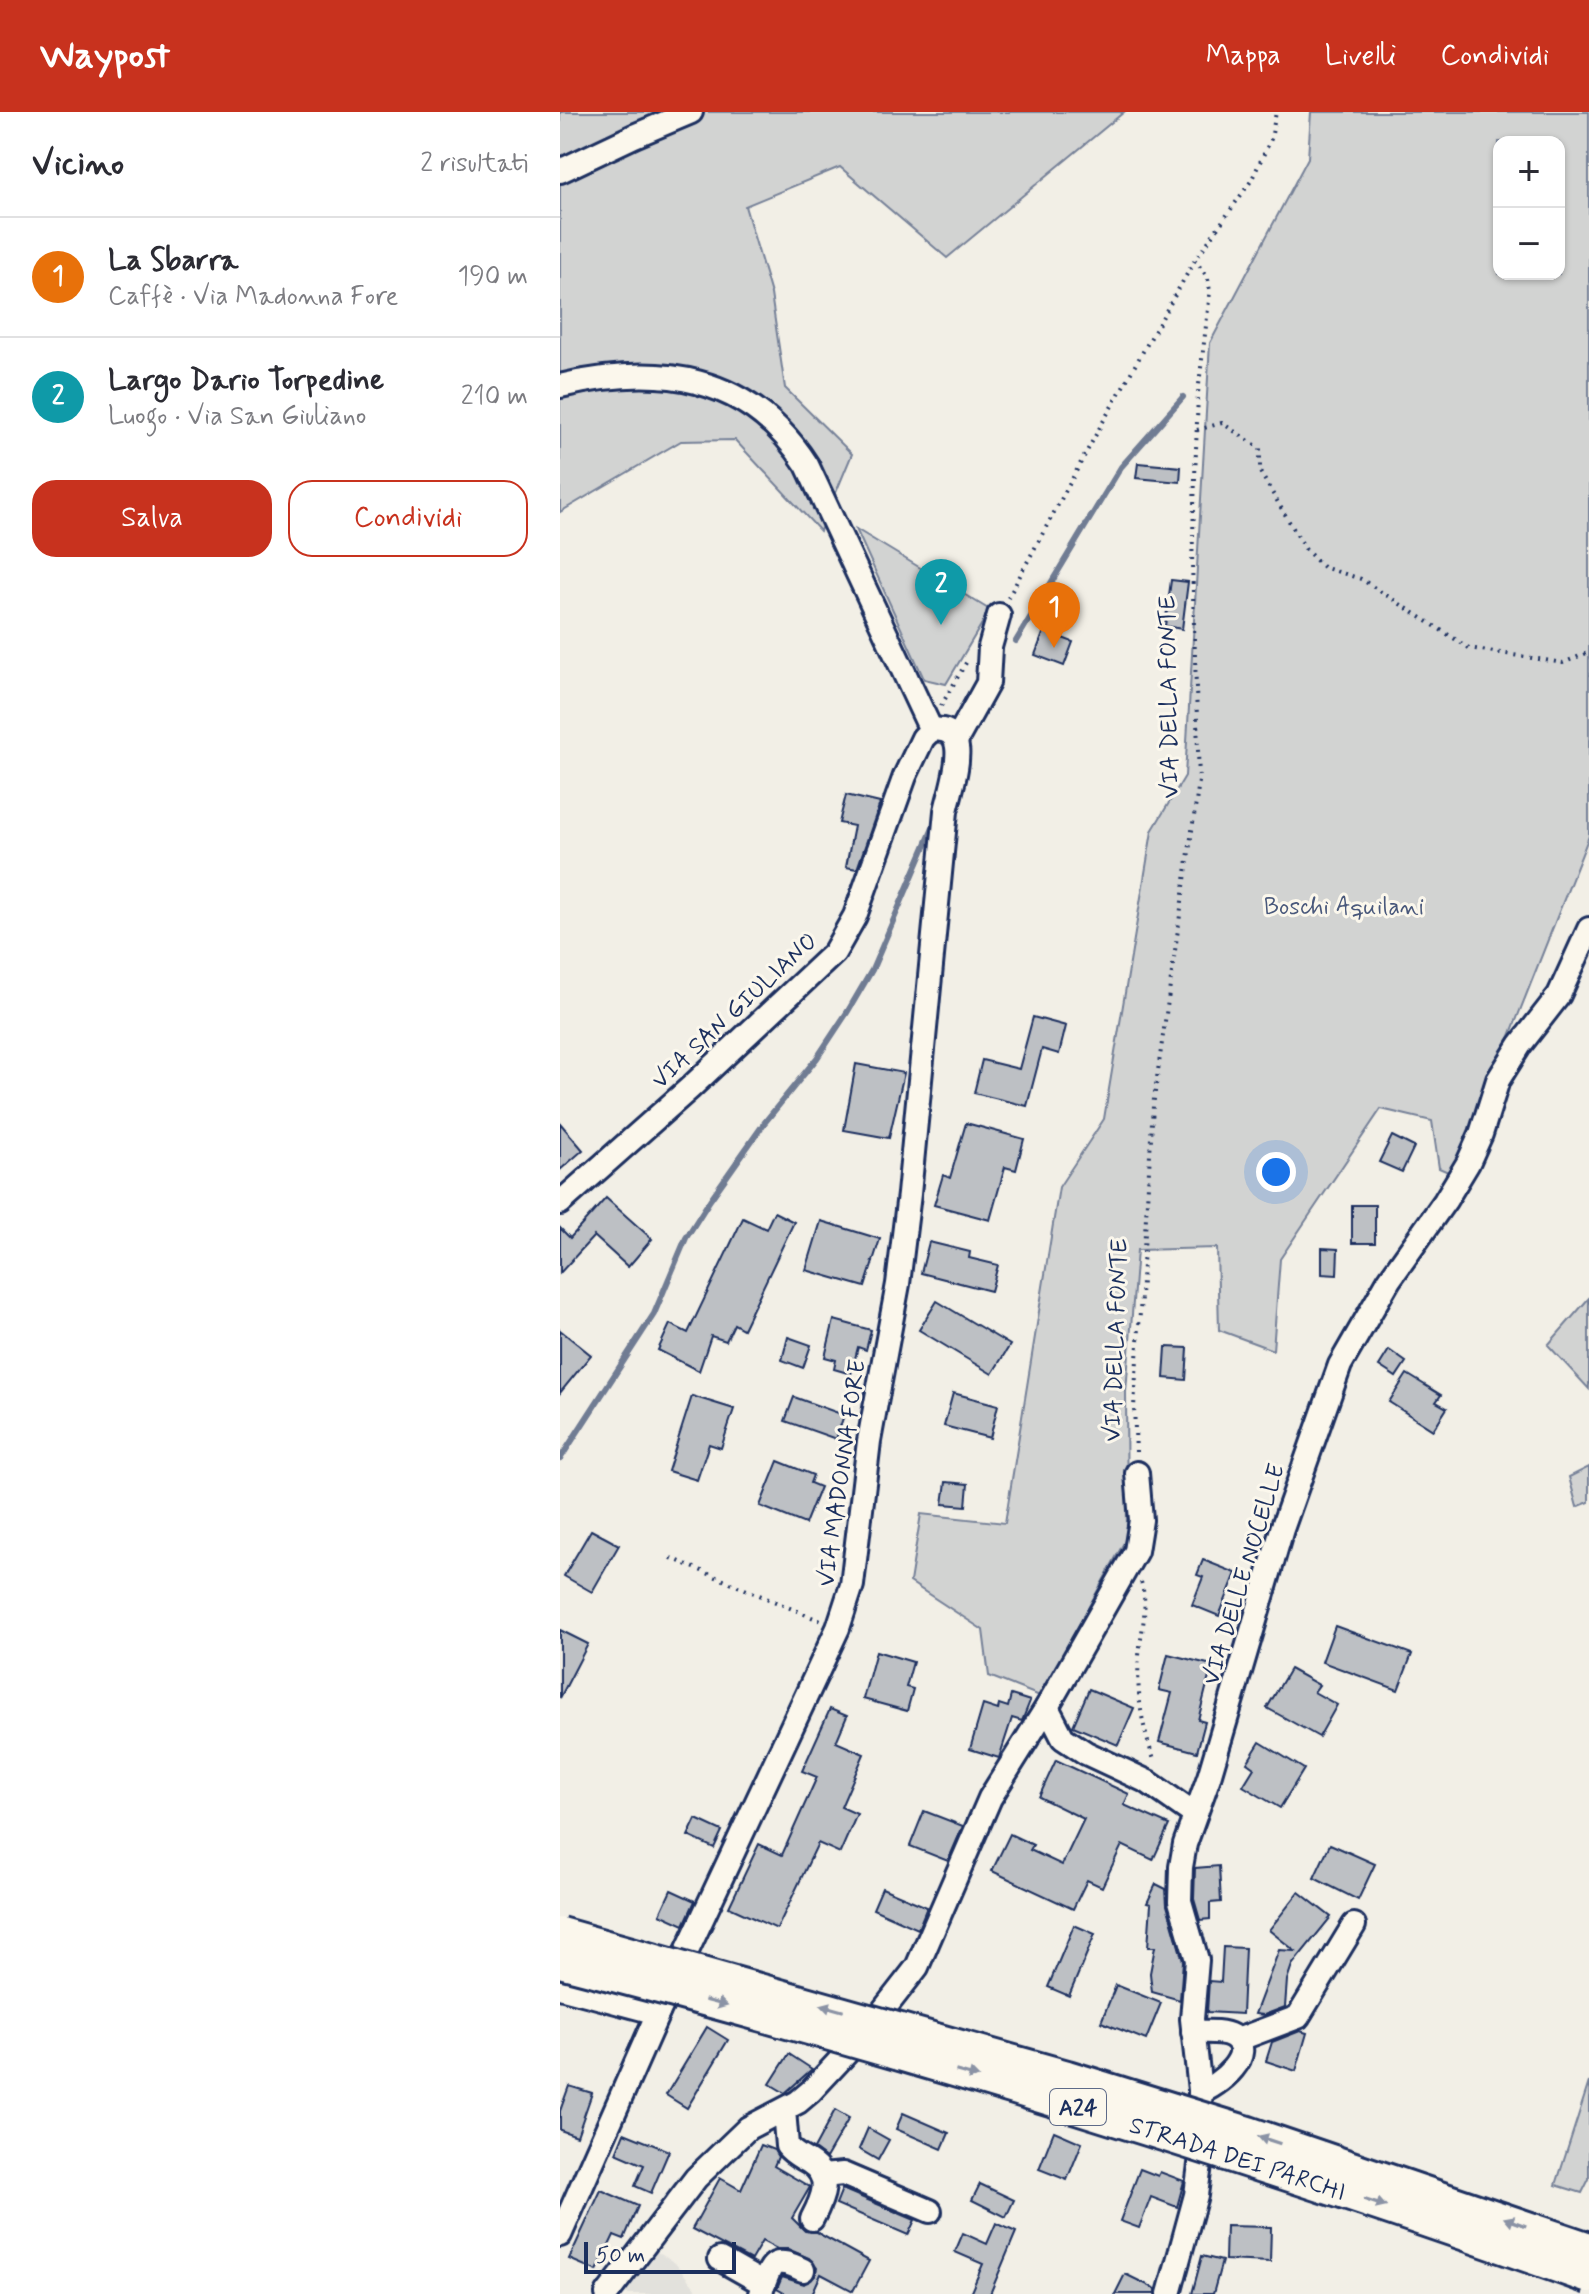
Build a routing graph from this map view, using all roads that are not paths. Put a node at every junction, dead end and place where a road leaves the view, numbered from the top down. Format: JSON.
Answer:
{"nodes":[{"id":1,"x":691,"y":112,"type":"edge"},
{"id":2,"x":560,"y":171,"type":"edge"},
{"id":3,"x":560,"y":386,"type":"edge"},
{"id":4,"x":999,"y":615,"type":"road end"},
{"id":5,"x":931,"y":730,"type":"junction"},
{"id":6,"x":957,"y":739,"type":"junction"},
{"id":7,"x":1589,"y":929,"type":"edge"},
{"id":8,"x":560,"y":1203,"type":"edge"},
{"id":9,"x":1137,"y":1473,"type":"road end"},
{"id":10,"x":1047,"y":1707,"type":"junction"},
{"id":11,"x":1195,"y":1815,"type":"junction"},
{"id":12,"x":1354,"y":1925,"type":"dead end"},
{"id":13,"x":560,"y":1934,"type":"edge"},
{"id":14,"x":560,"y":1961,"type":"edge"},
{"id":15,"x":560,"y":1987,"type":"edge"},
{"id":16,"x":658,"y":2013,"type":"junction"},
{"id":17,"x":1193,"y":2032,"type":"junction"},
{"id":18,"x":1237,"y":2040,"type":"junction"},
{"id":19,"x":1200,"y":2092,"type":"junction"},
{"id":20,"x":784,"y":2110,"type":"junction"},
{"id":21,"x":823,"y":2176,"type":"junction"},
{"id":22,"x":930,"y":2211,"type":"dead end"},
{"id":23,"x":812,"y":2219,"type":"dead end"},
{"id":24,"x":560,"y":2235,"type":"edge"},
{"id":25,"x":1589,"y":2249,"type":"edge"},
{"id":26,"x":720,"y":2259,"type":"dead end"},
{"id":27,"x":803,"y":2270,"type":"dead end"},
{"id":28,"x":1589,"y":2277,"type":"edge"},
{"id":29,"x":762,"y":2289,"type":"edge"},
{"id":30,"x":607,"y":2294,"type":"edge"},
{"id":31,"x":1169,"y":2294,"type":"edge"}],
"edges":[{"from":1,"to":2,"type":"street"},
{"from":3,"to":5,"type":"street"},
{"from":4,"to":6,"type":"street"},
{"from":5,"to":6,"type":"street"},
{"from":5,"to":8,"type":"street","name":"VIA SAN GIULIANO"},
{"from":6,"to":16,"type":"street","name":"VIA MADONNA FORE"},
{"from":7,"to":11,"type":"street","name":"VIA DELLE NOCELLE"},
{"from":9,"to":10,"type":"street","name":"VIA DELLA FONTE"},
{"from":10,"to":11,"type":"street"},
{"from":10,"to":20,"type":"street","name":"VIA DELLA FONTE"},
{"from":11,"to":17,"type":"street","name":"VIA DELLE NOCELLE"},
{"from":12,"to":18,"type":"street"},
{"from":25,"to":13,"type":"highway","name":"STRADA DEI PARCHI","number":"A24","one_way":true,"bridge":true},
{"from":14,"to":28,"type":"highway","name":"STRADA DEI PARCHI","number":"A24","one_way":true,"bridge":true},
{"from":15,"to":16,"type":"street"},
{"from":16,"to":24,"type":"street","name":"VIA MADONNA FORE"},
{"from":17,"to":18,"type":"street"},
{"from":17,"to":19,"type":"street","name":"VIA DELLE NOCELLE"},
{"from":18,"to":19,"type":"street"},
{"from":19,"to":31,"type":"street","name":"VIA DELLE NOCELLE"},
{"from":20,"to":21,"type":"street"},
{"from":20,"to":30,"type":"street","name":"VIA DELLA FONTE"},
{"from":21,"to":22,"type":"street"},
{"from":21,"to":23,"type":"street"},
{"from":26,"to":29,"type":"street"},
{"from":27,"to":29,"type":"street"}]}
